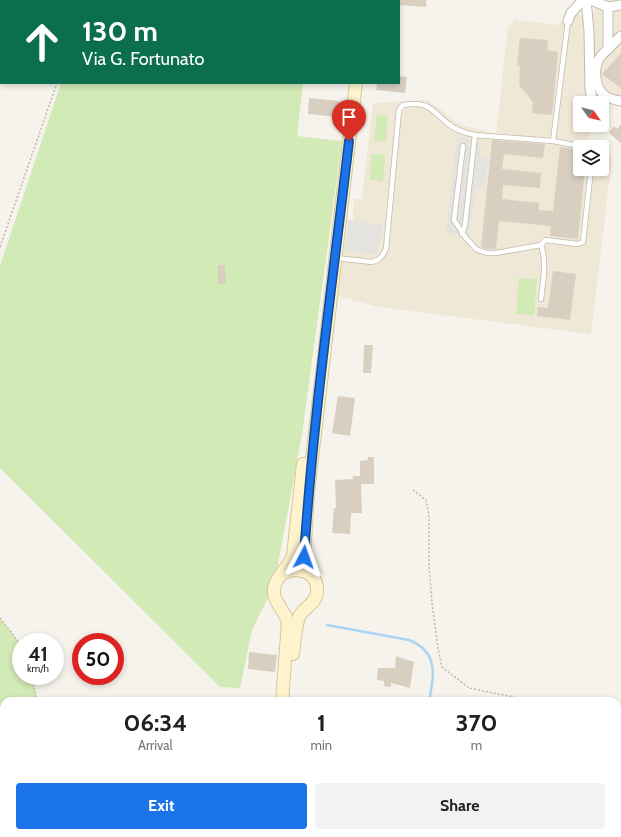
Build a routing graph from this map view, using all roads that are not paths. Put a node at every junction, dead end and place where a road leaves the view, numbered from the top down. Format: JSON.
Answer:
{"nodes":[{"id":1,"x":584,"y":0,"type":"edge"},
{"id":2,"x":591,"y":0,"type":"edge"},
{"id":3,"x":621,"y":5,"type":"edge"},
{"id":4,"x":608,"y":7,"type":"junction"},
{"id":5,"x":568,"y":21,"type":"joint"},
{"id":6,"x":621,"y":36,"type":"edge"},
{"id":7,"x":608,"y":49,"type":"junction"},
{"id":8,"x":356,"y":84,"type":"edge"},
{"id":9,"x":592,"y":96,"type":"edge"},
{"id":10,"x":621,"y":102,"type":"edge"},
{"id":11,"x":475,"y":135,"type":"junction"},
{"id":12,"x":553,"y":141,"type":"junction"},
{"id":13,"x":573,"y":145,"type":"edge"},
{"id":14,"x":463,"y":146,"type":"dead end"},
{"id":15,"x":590,"y":176,"type":"edge"},
{"id":16,"x":462,"y":234,"type":"junction"},
{"id":17,"x":540,"y":245,"type":"junction"},
{"id":18,"x":336,"y":258,"type":"junction"},
{"id":19,"x":541,"y":299,"type":"dead end"},
{"id":20,"x":316,"y":412,"type":"junction"},
{"id":21,"x":282,"y":574,"type":"junction"},
{"id":22,"x":309,"y":574,"type":"junction"},
{"id":23,"x":280,"y":606,"type":"junction"},
{"id":24,"x":306,"y":609,"type":"junction"},
{"id":25,"x":283,"y":697,"type":"edge"},
{"id":26,"x":284,"y":697,"type":"edge"}],
"edges":[{"from":1,"to":5,"type":"street"},
{"from":1,"to":9,"type":"street"},
{"from":2,"to":4,"type":"street"},
{"from":3,"to":4,"type":"street"},
{"from":4,"to":7,"type":"street"},
{"from":5,"to":12,"type":"lane"},
{"from":6,"to":7,"type":"street"},
{"from":7,"to":10,"type":"street"},
{"from":8,"to":18,"type":"main road"},
{"from":11,"to":12,"type":"lane"},
{"from":11,"to":16,"type":"lane"},
{"from":11,"to":18,"type":"lane"},
{"from":12,"to":13,"type":"lane"},
{"from":14,"to":16,"type":"lane"},
{"from":15,"to":17,"type":"lane"},
{"from":16,"to":17,"type":"lane"},
{"from":17,"to":19,"type":"lane"},
{"from":18,"to":20,"type":"main road"},
{"from":20,"to":21,"type":"main road"},
{"from":20,"to":22,"type":"main road"},
{"from":21,"to":22,"type":"main road"},
{"from":21,"to":23,"type":"main road"},
{"from":22,"to":24,"type":"main road"},
{"from":23,"to":24,"type":"main road"},
{"from":23,"to":25,"type":"main road"},
{"from":24,"to":26,"type":"main road"}]}
